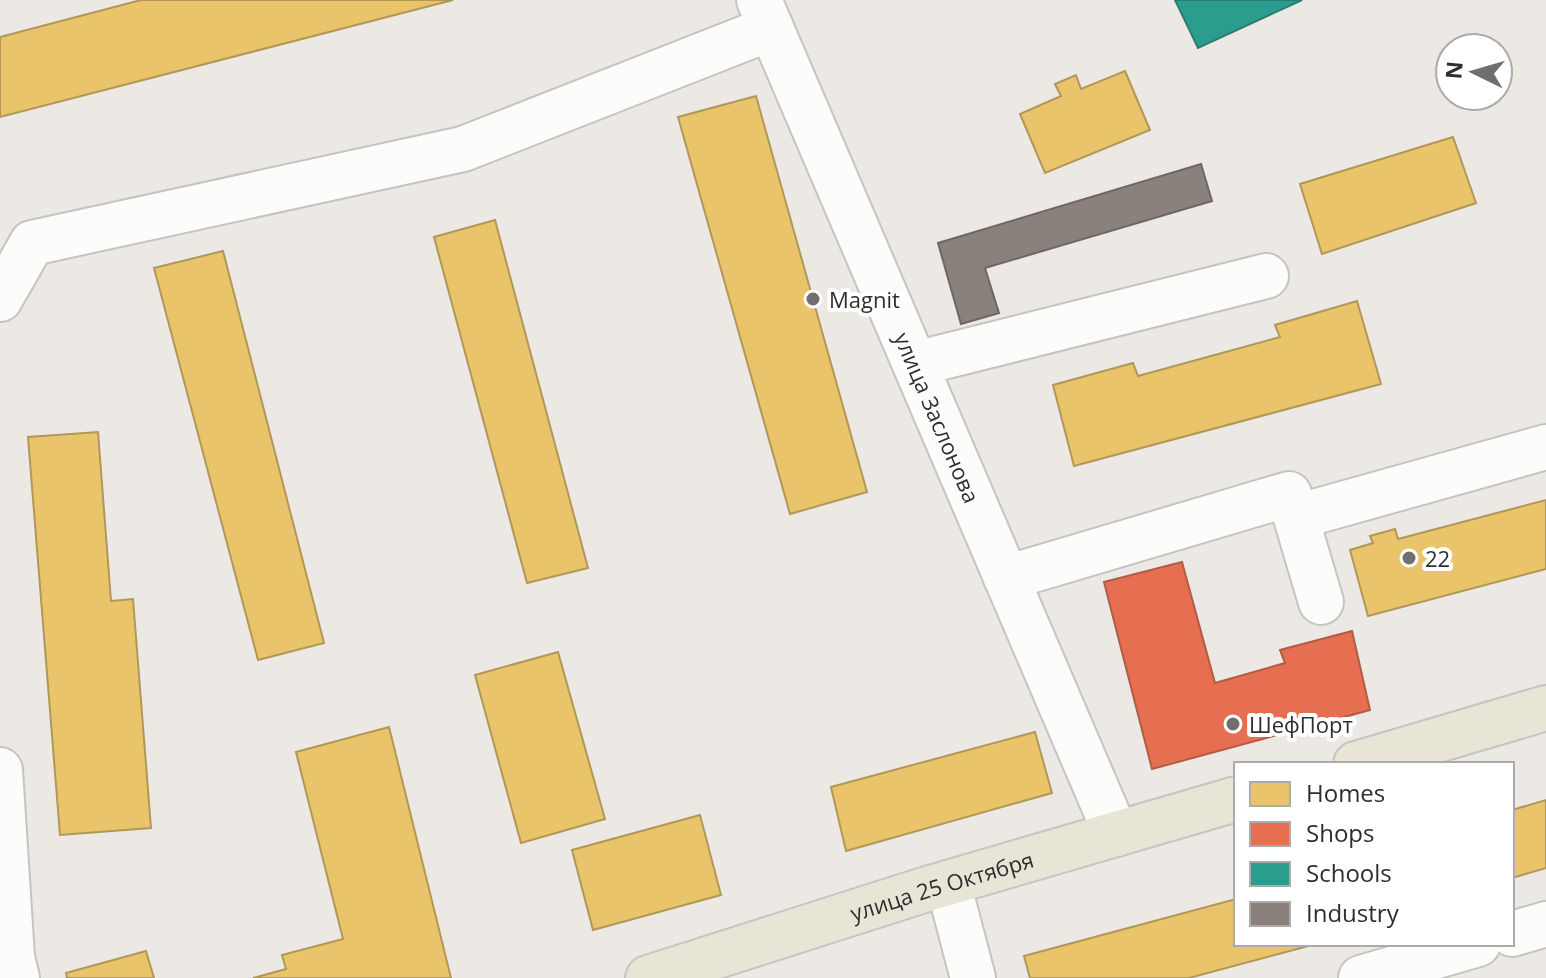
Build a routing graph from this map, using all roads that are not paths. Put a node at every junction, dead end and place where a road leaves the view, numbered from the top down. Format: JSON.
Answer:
{"nodes":[{"id":1,"x":765,"y":14,"type":"edge"},
{"id":2,"x":1266,"y":276,"type":"dead end"},
{"id":3,"x":0,"y":299,"type":"edge"},
{"id":4,"x":915,"y":364,"type":"junction"},
{"id":5,"x":1546,"y":447,"type":"edge"},
{"id":6,"x":1296,"y":517,"type":"junction"},
{"id":7,"x":1006,"y":578,"type":"junction"},
{"id":8,"x":1321,"y":602,"type":"dead end"},
{"id":9,"x":1546,"y":708,"type":"edge"},
{"id":10,"x":1363,"y":762,"type":"edge"},
{"id":11,"x":0,"y":770,"type":"edge"},
{"id":12,"x":1234,"y":800,"type":"edge"},
{"id":13,"x":1116,"y":834,"type":"junction"},
{"id":14,"x":948,"y":883,"type":"junction"},
{"id":15,"x":1546,"y":924,"type":"edge"},
{"id":16,"x":1514,"y":933,"type":"edge"},
{"id":17,"x":1471,"y":946,"type":"edge"},
{"id":18,"x":17,"y":978,"type":"edge"},
{"id":19,"x":648,"y":978,"type":"edge"},
{"id":20,"x":973,"y":978,"type":"edge"},
{"id":21,"x":1361,"y":978,"type":"edge"}],
"edges":[{"from":1,"to":3,"type":"street"},
{"from":1,"to":4,"type":"street","name":"улица Заслонова"},
{"from":2,"to":4,"type":"street"},
{"from":4,"to":7,"type":"street","name":"улица Заслонова"},
{"from":5,"to":6,"type":"street"},
{"from":6,"to":7,"type":"street"},
{"from":6,"to":8,"type":"street"},
{"from":7,"to":13,"type":"street","name":"улица Заслонова"},
{"from":9,"to":10,"type":"main road"},
{"from":11,"to":18,"type":"street"},
{"from":12,"to":13,"type":"main road","name":"улица 25 Октября"},
{"from":13,"to":14,"type":"main road","name":"улица 25 Октября"},
{"from":14,"to":19,"type":"main road","name":"улица 25 Октября"},
{"from":14,"to":20,"type":"street"},
{"from":15,"to":16,"type":"street"},
{"from":17,"to":21,"type":"street"}]}
